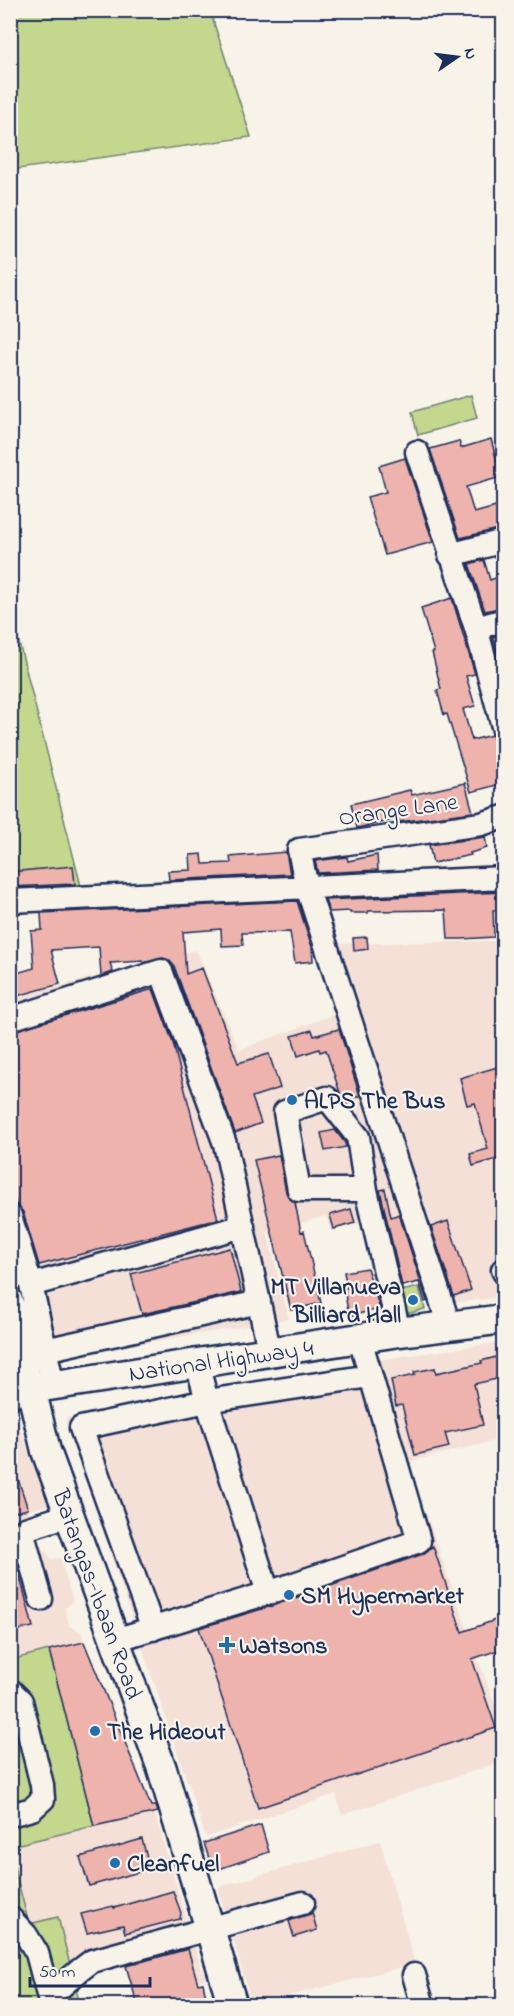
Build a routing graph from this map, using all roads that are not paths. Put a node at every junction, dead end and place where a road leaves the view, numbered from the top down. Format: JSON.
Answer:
{"nodes":[{"id":1,"x":417,"y":452,"type":"dead end"},
{"id":2,"x":504,"y":541,"type":"edge"},
{"id":3,"x":450,"y":555,"type":"junction"},
{"id":4,"x":504,"y":620,"type":"edge"},
{"id":5,"x":476,"y":628,"type":"junction"},
{"id":6,"x":503,"y":726,"type":"edge"},
{"id":7,"x":504,"y":817,"type":"edge"},
{"id":8,"x":504,"y":878,"type":"edge"},
{"id":9,"x":307,"y":887,"type":"junction"},
{"id":10,"x":10,"y":901,"type":"edge"},
{"id":11,"x":10,"y":1019,"type":"edge"},
{"id":12,"x":366,"y":1190,"type":"junction"},
{"id":13,"x":10,"y":1216,"type":"edge"},
{"id":14,"x":243,"y":1226,"type":"junction"},
{"id":15,"x":30,"y":1285,"type":"junction"},
{"id":16,"x":10,"y":1298,"type":"edge"},
{"id":17,"x":260,"y":1302,"type":"junction"},
{"id":18,"x":504,"y":1319,"type":"edge"},
{"id":19,"x":449,"y":1325,"type":"junction"},
{"id":20,"x":399,"y":1332,"type":"junction"},
{"id":21,"x":360,"y":1340,"type":"junction"},
{"id":22,"x":45,"y":1350,"type":"junction"},
{"id":23,"x":270,"y":1354,"type":"junction"},
{"id":24,"x":11,"y":1356,"type":"edge"},
{"id":25,"x":197,"y":1363,"type":"junction"},
{"id":26,"x":370,"y":1376,"type":"junction"},
{"id":27,"x":28,"y":1389,"type":"edge"},
{"id":28,"x":207,"y":1401,"type":"junction"},
{"id":29,"x":69,"y":1515,"type":"junction"},
{"id":30,"x":268,"y":1593,"type":"junction"},
{"id":31,"x":41,"y":1599,"type":"dead end"},
{"id":32,"x":153,"y":1629,"type":"junction"},
{"id":33,"x":115,"y":1640,"type":"junction"},
{"id":34,"x":10,"y":1690,"type":"edge"},
{"id":35,"x":10,"y":1815,"type":"edge"},
{"id":36,"x":303,"y":1903,"type":"dead end"},
{"id":37,"x":10,"y":1918,"type":"edge"},
{"id":38,"x":211,"y":1928,"type":"junction"},
{"id":39,"x":414,"y":1975,"type":"dead end"},
{"id":40,"x":50,"y":2001,"type":"edge"},
{"id":41,"x":233,"y":2006,"type":"edge"},
{"id":42,"x":423,"y":2006,"type":"edge"}],
"edges":[{"from":1,"to":3,"type":"street"},
{"from":2,"to":3,"type":"street"},
{"from":3,"to":5,"type":"street"},
{"from":4,"to":5,"type":"street"},
{"from":5,"to":6,"type":"street"},
{"from":7,"to":9,"type":"street","name":"Orange Lane"},
{"from":8,"to":9,"type":"street"},
{"from":9,"to":10,"type":"street"},
{"from":9,"to":19,"type":"street"},
{"from":11,"to":14,"type":"street"},
{"from":12,"to":12,"type":"street"},
{"from":12,"to":20,"type":"street"},
{"from":13,"to":15,"type":"street"},
{"from":14,"to":15,"type":"street"},
{"from":14,"to":17,"type":"street"},
{"from":15,"to":22,"type":"street"},
{"from":16,"to":27,"type":"street"},
{"from":17,"to":22,"type":"street"},
{"from":17,"to":23,"type":"street"},
{"from":18,"to":19,"type":"main road","name":"National Highway 4"},
{"from":19,"to":20,"type":"main road","name":"National Highway 4"},
{"from":20,"to":21,"type":"main road","name":"National Highway 4"},
{"from":21,"to":23,"type":"main road","name":"National Highway 4"},
{"from":21,"to":26,"type":"street"},
{"from":22,"to":27,"type":"street"},
{"from":23,"to":25,"type":"main road","name":"National Highway 4"},
{"from":24,"to":27,"type":"street"},
{"from":25,"to":27,"type":"main road","name":"National Highway 4"},
{"from":25,"to":28,"type":"street"},
{"from":26,"to":28,"type":"street"},
{"from":26,"to":30,"type":"street"},
{"from":27,"to":29,"type":"main road","name":"Batangas-Ibaan Road"},
{"from":28,"to":30,"type":"street"},
{"from":28,"to":32,"type":"street"},
{"from":29,"to":31,"type":"street"},
{"from":29,"to":33,"type":"main road","name":"Batangas-Ibaan Road"},
{"from":30,"to":32,"type":"street"},
{"from":32,"to":33,"type":"street"},
{"from":33,"to":38,"type":"main road","name":"Batangas-Ibaan Road"},
{"from":34,"to":35,"type":"street"},
{"from":36,"to":38,"type":"street"},
{"from":37,"to":40,"type":"street"},
{"from":38,"to":40,"type":"street"},
{"from":38,"to":41,"type":"main road","name":"Batangas-Ibaan Road"},
{"from":39,"to":42,"type":"street"}]}
